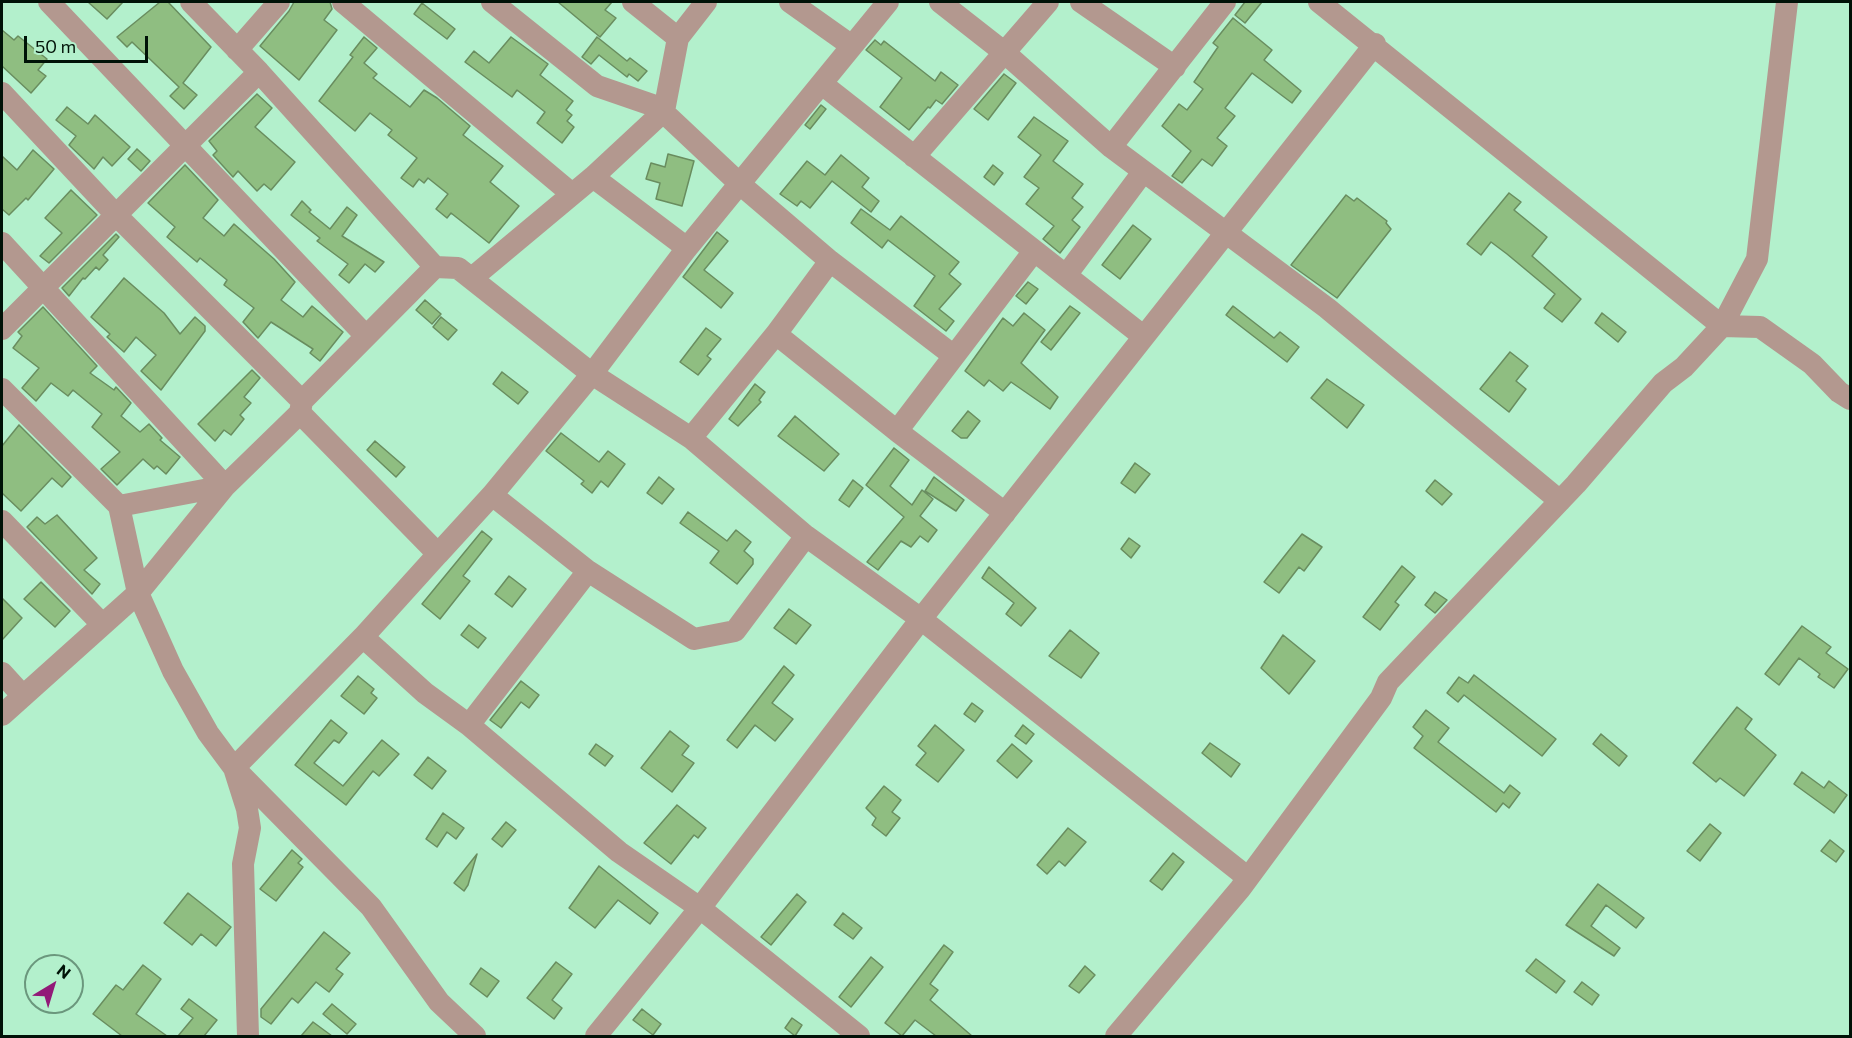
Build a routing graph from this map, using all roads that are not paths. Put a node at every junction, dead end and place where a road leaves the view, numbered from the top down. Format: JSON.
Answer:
{"nodes":[{"id":1,"x":49,"y":2,"type":"edge"},
{"id":2,"x":191,"y":2,"type":"edge"},
{"id":3,"x":279,"y":2,"type":"edge"},
{"id":4,"x":343,"y":2,"type":"edge"},
{"id":5,"x":492,"y":2,"type":"edge"},
{"id":6,"x":633,"y":2,"type":"edge"},
{"id":7,"x":706,"y":2,"type":"edge"},
{"id":8,"x":790,"y":2,"type":"edge"},
{"id":9,"x":888,"y":2,"type":"edge"},
{"id":10,"x":940,"y":2,"type":"edge"},
{"id":11,"x":1048,"y":2,"type":"edge"},
{"id":12,"x":1081,"y":2,"type":"edge"},
{"id":13,"x":1225,"y":2,"type":"edge"},
{"id":14,"x":1319,"y":2,"type":"edge"},
{"id":15,"x":1787,"y":2,"type":"edge"},
{"id":16,"x":678,"y":38,"type":"junction"},
{"id":17,"x":1375,"y":44,"type":"junction"},
{"id":18,"x":852,"y":46,"type":"junction"},
{"id":19,"x":237,"y":50,"type":"junction"},
{"id":20,"x":1005,"y":53,"type":"junction"},
{"id":21,"x":1175,"y":67,"type":"junction"},
{"id":22,"x":259,"y":72,"type":"junction"},
{"id":23,"x":822,"y":84,"type":"junction"},
{"id":24,"x":2,"y":93,"type":"edge"},
{"id":25,"x":664,"y":111,"type":"junction"},
{"id":26,"x":186,"y":144,"type":"junction"},
{"id":27,"x":1111,"y":147,"type":"junction"},
{"id":28,"x":914,"y":157,"type":"junction"},
{"id":29,"x":1143,"y":172,"type":"junction"},
{"id":30,"x":593,"y":177,"type":"junction"},
{"id":31,"x":741,"y":185,"type":"junction"},
{"id":32,"x":572,"y":194,"type":"junction"},
{"id":33,"x":116,"y":215,"type":"junction"},
{"id":34,"x":1226,"y":231,"type":"junction"},
{"id":35,"x":2,"y":243,"type":"edge"},
{"id":36,"x":687,"y":248,"type":"junction"},
{"id":37,"x":1034,"y":251,"type":"junction"},
{"id":38,"x":830,"y":261,"type":"junction"},
{"id":39,"x":435,"y":267,"type":"junction"},
{"id":40,"x":1067,"y":274,"type":"junction"},
{"id":41,"x":472,"y":279,"type":"junction"},
{"id":42,"x":43,"y":286,"type":"junction"},
{"id":43,"x":1722,"y":326,"type":"junction"},
{"id":44,"x":2,"y":329,"type":"edge"},
{"id":45,"x":776,"y":334,"type":"junction"},
{"id":46,"x":365,"y":335,"type":"junction"},
{"id":47,"x":1143,"y":336,"type":"junction"},
{"id":48,"x":954,"y":356,"type":"junction"},
{"id":49,"x":592,"y":374,"type":"junction"},
{"id":50,"x":2,"y":389,"type":"edge"},
{"id":51,"x":1851,"y":399,"type":"edge"},
{"id":52,"x":301,"y":407,"type":"junction"},
{"id":53,"x":897,"y":431,"type":"junction"},
{"id":54,"x":691,"y":438,"type":"junction"},
{"id":55,"x":225,"y":486,"type":"junction"},
{"id":56,"x":492,"y":495,"type":"junction"},
{"id":57,"x":1560,"y":501,"type":"junction"},
{"id":58,"x":119,"y":506,"type":"junction"},
{"id":59,"x":1005,"y":513,"type":"junction"},
{"id":60,"x":2,"y":521,"type":"edge"},
{"id":61,"x":806,"y":536,"type":"junction"},
{"id":62,"x":438,"y":554,"type":"junction"},
{"id":63,"x":588,"y":572,"type":"junction"},
{"id":64,"x":138,"y":592,"type":"junction"},
{"id":65,"x":921,"y":619,"type":"junction"},
{"id":66,"x":101,"y":623,"type":"junction"},
{"id":67,"x":363,"y":637,"type":"junction"},
{"id":68,"x":2,"y":673,"type":"edge"},
{"id":69,"x":22,"y":695,"type":"junction"},
{"id":70,"x":2,"y":715,"type":"edge"},
{"id":71,"x":469,"y":725,"type":"junction"},
{"id":72,"x":234,"y":768,"type":"junction"},
{"id":73,"x":1247,"y":877,"type":"junction"},
{"id":74,"x":700,"y":908,"type":"junction"},
{"id":75,"x":248,"y":1036,"type":"edge"},
{"id":76,"x":475,"y":1036,"type":"edge"},
{"id":77,"x":596,"y":1036,"type":"edge"},
{"id":78,"x":859,"y":1036,"type":"edge"},
{"id":79,"x":1116,"y":1036,"type":"edge"}],
"edges":[{"from":1,"to":26,"type":"street"},
{"from":2,"to":19,"type":"street"},
{"from":3,"to":19,"type":"street"},
{"from":4,"to":32,"type":"street"},
{"from":5,"to":25,"type":"street"},
{"from":6,"to":16,"type":"street"},
{"from":7,"to":16,"type":"street"},
{"from":8,"to":18,"type":"street"},
{"from":9,"to":18,"type":"street"},
{"from":10,"to":20,"type":"street"},
{"from":11,"to":20,"type":"street"},
{"from":12,"to":21,"type":"street"},
{"from":13,"to":21,"type":"street"},
{"from":14,"to":17,"type":"street"},
{"from":15,"to":43,"type":"street"},
{"from":16,"to":25,"type":"street"},
{"from":17,"to":34,"type":"street"},
{"from":17,"to":43,"type":"street"},
{"from":18,"to":23,"type":"street"},
{"from":19,"to":22,"type":"street"},
{"from":20,"to":27,"type":"street"},
{"from":20,"to":28,"type":"street"},
{"from":21,"to":27,"type":"street"},
{"from":22,"to":26,"type":"street"},
{"from":22,"to":39,"type":"street"},
{"from":23,"to":28,"type":"street"},
{"from":23,"to":31,"type":"street"},
{"from":24,"to":33,"type":"street"},
{"from":25,"to":30,"type":"street"},
{"from":25,"to":31,"type":"street"},
{"from":26,"to":33,"type":"street"},
{"from":26,"to":46,"type":"street"},
{"from":27,"to":29,"type":"street"},
{"from":28,"to":37,"type":"street"},
{"from":29,"to":34,"type":"street"},
{"from":29,"to":40,"type":"street"},
{"from":30,"to":32,"type":"street"},
{"from":30,"to":36,"type":"street"},
{"from":31,"to":36,"type":"street"},
{"from":31,"to":38,"type":"street"},
{"from":32,"to":41,"type":"street"},
{"from":33,"to":42,"type":"street"},
{"from":33,"to":52,"type":"street"},
{"from":34,"to":47,"type":"street"},
{"from":34,"to":57,"type":"street"},
{"from":35,"to":42,"type":"street"},
{"from":36,"to":49,"type":"street"},
{"from":37,"to":40,"type":"street"},
{"from":37,"to":48,"type":"street"},
{"from":38,"to":45,"type":"street"},
{"from":38,"to":48,"type":"street"},
{"from":39,"to":41,"type":"street"},
{"from":39,"to":46,"type":"street"},
{"from":40,"to":47,"type":"street"},
{"from":41,"to":49,"type":"street"},
{"from":42,"to":44,"type":"street"},
{"from":42,"to":55,"type":"street"},
{"from":43,"to":51,"type":"street"},
{"from":43,"to":57,"type":"street"},
{"from":45,"to":53,"type":"street"},
{"from":45,"to":54,"type":"street"},
{"from":46,"to":52,"type":"street"},
{"from":47,"to":59,"type":"street"},
{"from":48,"to":53,"type":"street"},
{"from":49,"to":54,"type":"street"},
{"from":49,"to":56,"type":"street"},
{"from":50,"to":58,"type":"street"},
{"from":52,"to":55,"type":"street"},
{"from":52,"to":62,"type":"street"},
{"from":53,"to":59,"type":"street"},
{"from":54,"to":61,"type":"street"},
{"from":55,"to":58,"type":"street"},
{"from":55,"to":64,"type":"street"},
{"from":56,"to":62,"type":"street"},
{"from":56,"to":63,"type":"street"},
{"from":57,"to":73,"type":"street"},
{"from":58,"to":64,"type":"street"},
{"from":59,"to":65,"type":"street"},
{"from":60,"to":66,"type":"street"},
{"from":61,"to":63,"type":"street"},
{"from":61,"to":65,"type":"street"},
{"from":62,"to":67,"type":"street"},
{"from":63,"to":71,"type":"street"},
{"from":64,"to":66,"type":"street"},
{"from":64,"to":72,"type":"street"},
{"from":65,"to":73,"type":"street"},
{"from":65,"to":74,"type":"street"},
{"from":66,"to":69,"type":"street"},
{"from":67,"to":71,"type":"street"},
{"from":67,"to":72,"type":"street"},
{"from":68,"to":69,"type":"street"},
{"from":69,"to":70,"type":"street"},
{"from":71,"to":74,"type":"street"},
{"from":72,"to":75,"type":"street"},
{"from":72,"to":76,"type":"street"},
{"from":73,"to":79,"type":"street"},
{"from":74,"to":77,"type":"street"},
{"from":74,"to":78,"type":"street"}]}
